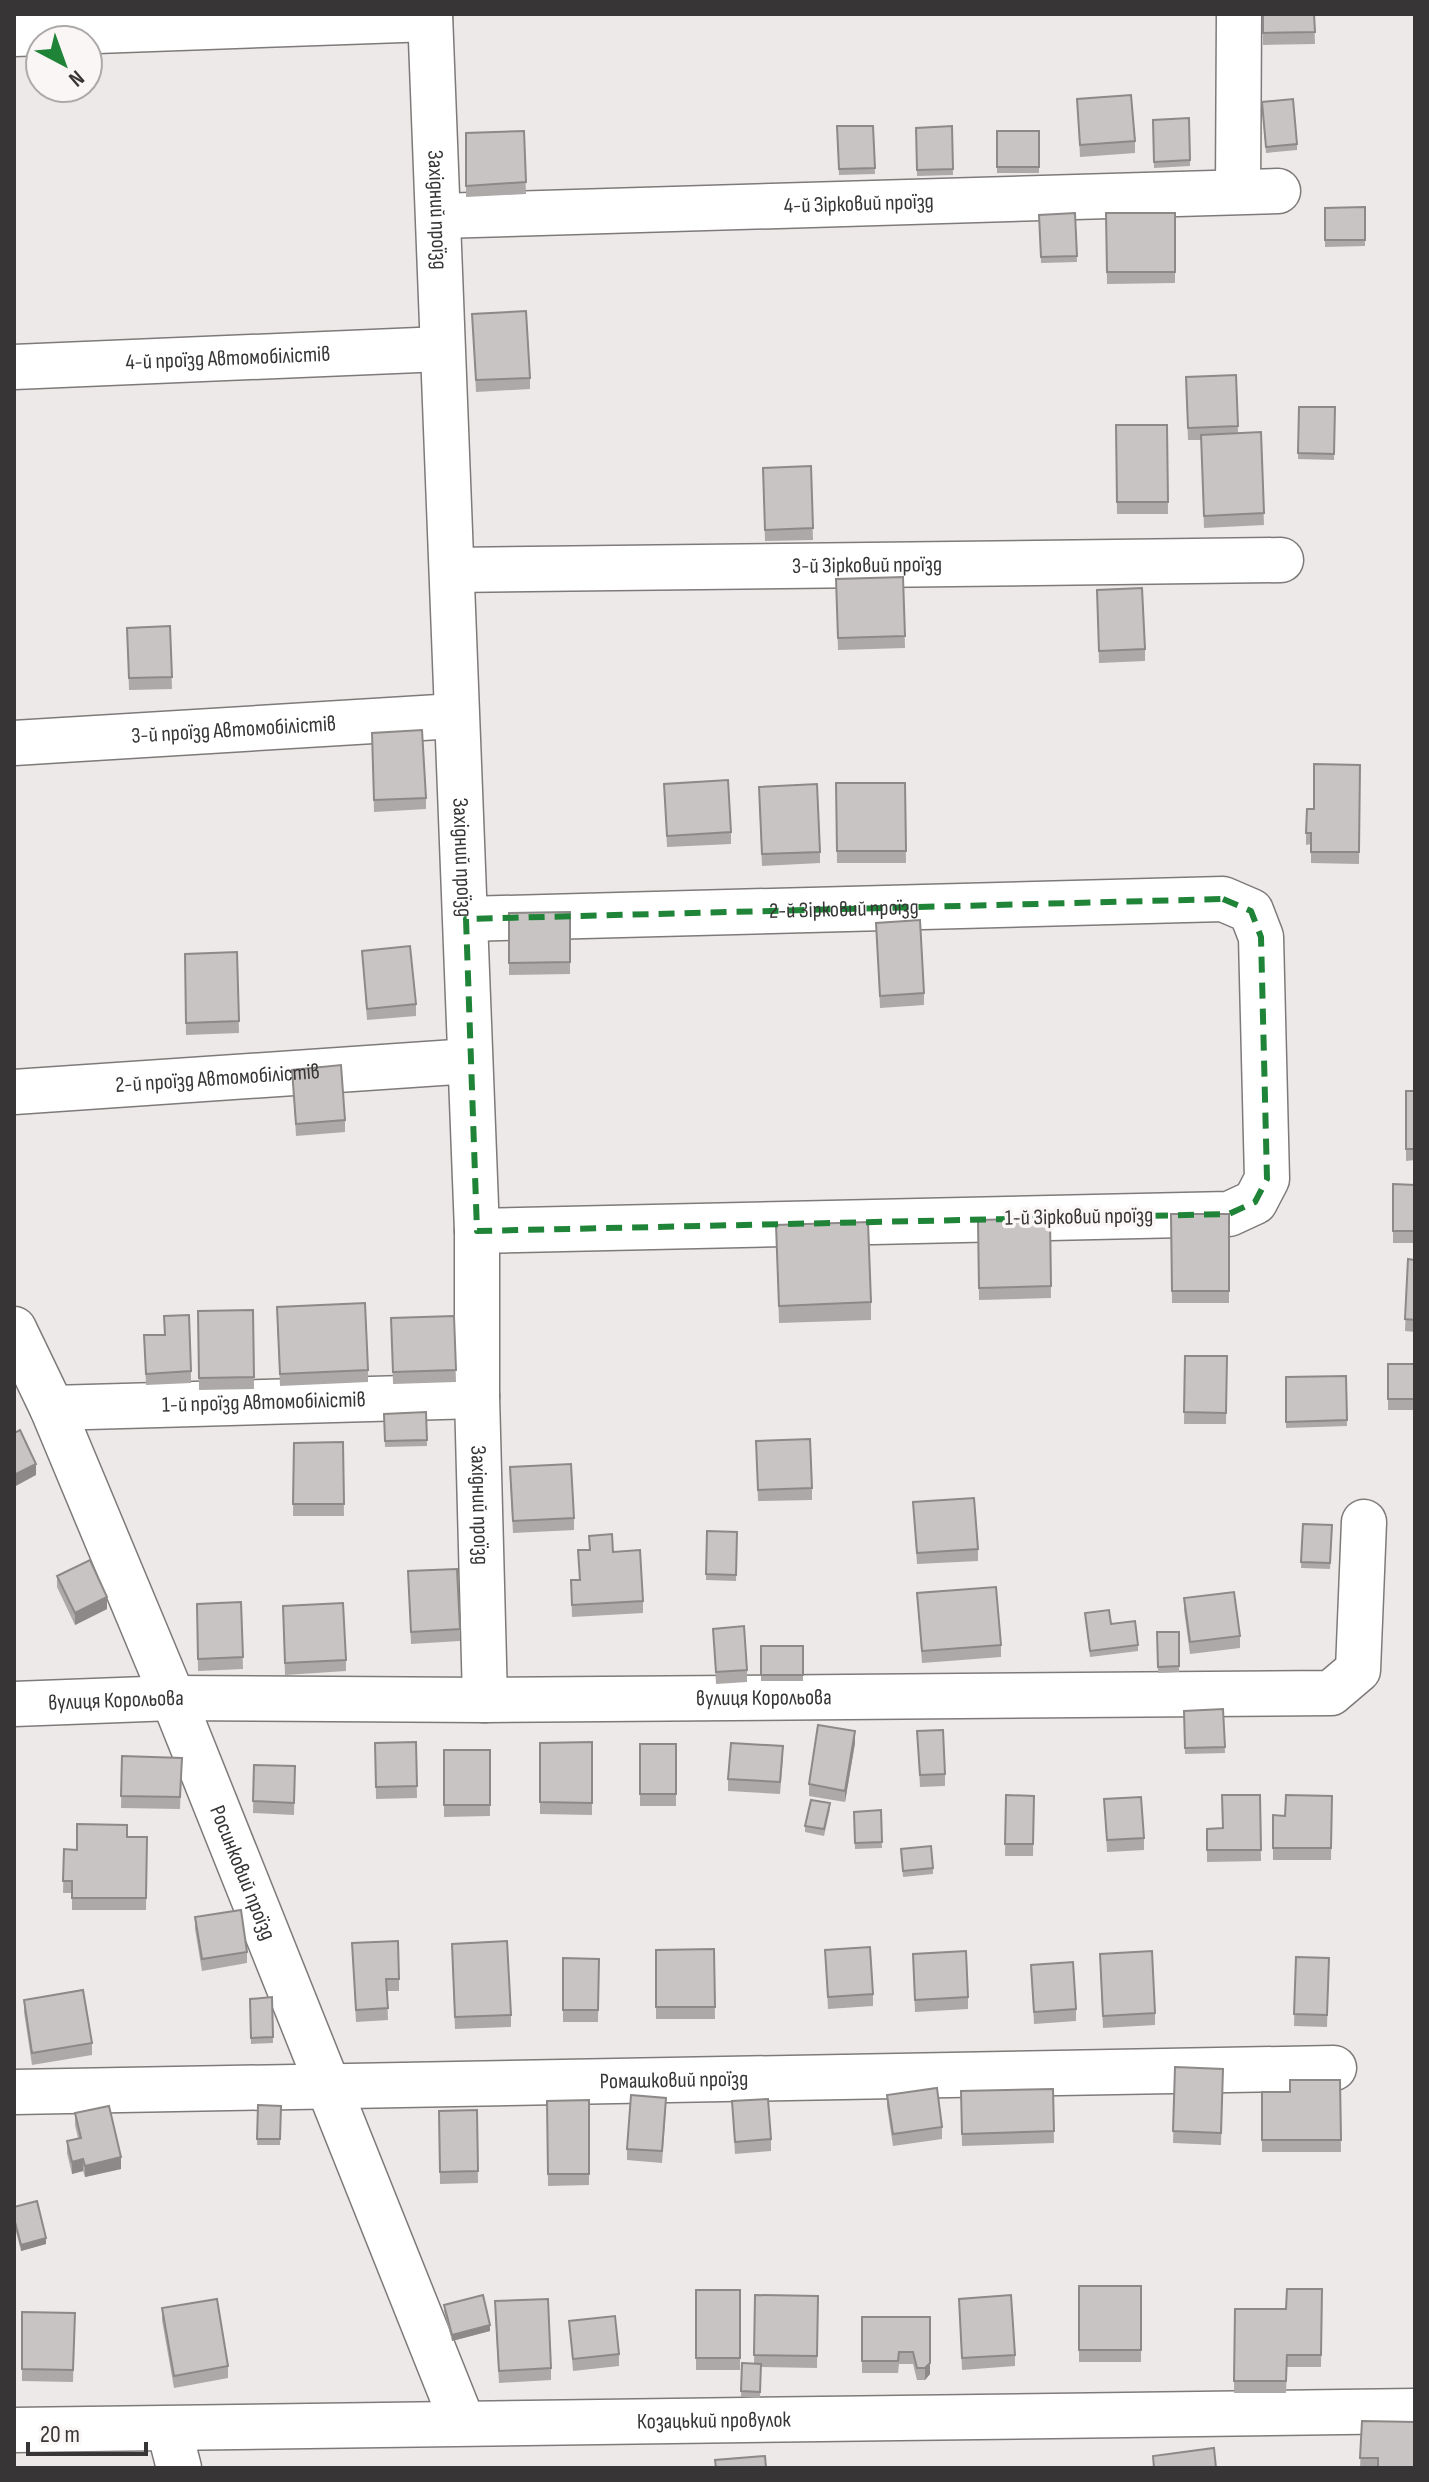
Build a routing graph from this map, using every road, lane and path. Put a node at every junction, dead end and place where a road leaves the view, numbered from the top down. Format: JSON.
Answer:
{"nodes":[{"id":1,"x":1239,"y":14,"type":"edge"},
{"id":2,"x":430,"y":17,"type":"edge"},
{"id":3,"x":14,"y":34,"type":"edge"},
{"id":4,"x":439,"y":216,"type":"junction"},
{"id":5,"x":442,"y":349,"type":"junction"},
{"id":6,"x":14,"y":367,"type":"edge"},
{"id":7,"x":1281,"y":560,"type":"dead end"},
{"id":8,"x":453,"y":570,"type":"junction"},
{"id":9,"x":455,"y":716,"type":"junction"},
{"id":10,"x":14,"y":743,"type":"edge"},
{"id":11,"x":1223,"y":899,"type":"joint"},
{"id":12,"x":466,"y":919,"type":"junction"},
{"id":13,"x":470,"y":1061,"type":"junction"},
{"id":14,"x":14,"y":1092,"type":"edge"},
{"id":15,"x":477,"y":1231,"type":"junction"},
{"id":16,"x":14,"y":1329,"type":"edge"},
{"id":17,"x":477,"y":1396,"type":"junction"},
{"id":18,"x":52,"y":1408,"type":"junction"},
{"id":19,"x":1364,"y":1522,"type":"dead end"},
{"id":20,"x":173,"y":1698,"type":"junction"},
{"id":21,"x":485,"y":1700,"type":"junction"},
{"id":22,"x":14,"y":1704,"type":"edge"},
{"id":23,"x":1334,"y":2068,"type":"dead end"},
{"id":24,"x":327,"y":2085,"type":"junction"},
{"id":25,"x":14,"y":2092,"type":"edge"},
{"id":26,"x":1415,"y":2411,"type":"edge"},
{"id":27,"x":462,"y":2421,"type":"junction"},
{"id":28,"x":14,"y":2430,"type":"edge"},
{"id":29,"x":174,"y":2449,"type":"edge"}],
"edges":[{"from":1,"to":4,"type":"street","name":"4-й Зірковий проїзд"},
{"from":2,"to":3,"type":"street"},
{"from":2,"to":4,"type":"street","name":"Західний проїзд"},
{"from":4,"to":5,"type":"street","name":"Західний проїзд"},
{"from":5,"to":6,"type":"street","name":"4-й проїзд Автомобілістів"},
{"from":5,"to":8,"type":"street","name":"Західний проїзд"},
{"from":7,"to":8,"type":"street","name":"3-й Зірковий проїзд"},
{"from":8,"to":9,"type":"street","name":"Західний проїзд"},
{"from":9,"to":10,"type":"street","name":"3-й проїзд Автомобілістів"},
{"from":9,"to":12,"type":"street","name":"Західний проїзд"},
{"from":11,"to":12,"type":"street","name":"2-й Зірковий проїзд"},
{"from":11,"to":15,"type":"street","name":"1-й Зірковий проїзд"},
{"from":12,"to":13,"type":"street","name":"Західний проїзд"},
{"from":13,"to":14,"type":"street","name":"2-й проїзд Автомобілістів"},
{"from":13,"to":15,"type":"street","name":"Західний проїзд"},
{"from":15,"to":17,"type":"street","name":"Західний проїзд"},
{"from":16,"to":18,"type":"street","name":"Росинковий проїзд"},
{"from":17,"to":18,"type":"street","name":"1-й проїзд Автомобілістів"},
{"from":17,"to":21,"type":"street","name":"Західний проїзд"},
{"from":18,"to":20,"type":"street","name":"Росинковий проїзд"},
{"from":19,"to":21,"type":"street","name":"вулиця Корольова"},
{"from":20,"to":21,"type":"street","name":"вулиця Корольова"},
{"from":20,"to":22,"type":"street","name":"вулиця Корольова"},
{"from":20,"to":24,"type":"street","name":"Росинковий проїзд"},
{"from":23,"to":24,"type":"street","name":"Ромашковий проїзд"},
{"from":24,"to":25,"type":"street","name":"Ромашковий проїзд"},
{"from":24,"to":27,"type":"street","name":"Росинковий проїзд"},
{"from":26,"to":27,"type":"street","name":"Козацький провулок"},
{"from":27,"to":29,"type":"street","name":"Козацький провулок"},
{"from":28,"to":29,"type":"street","name":"Козацький провулок"}]}
